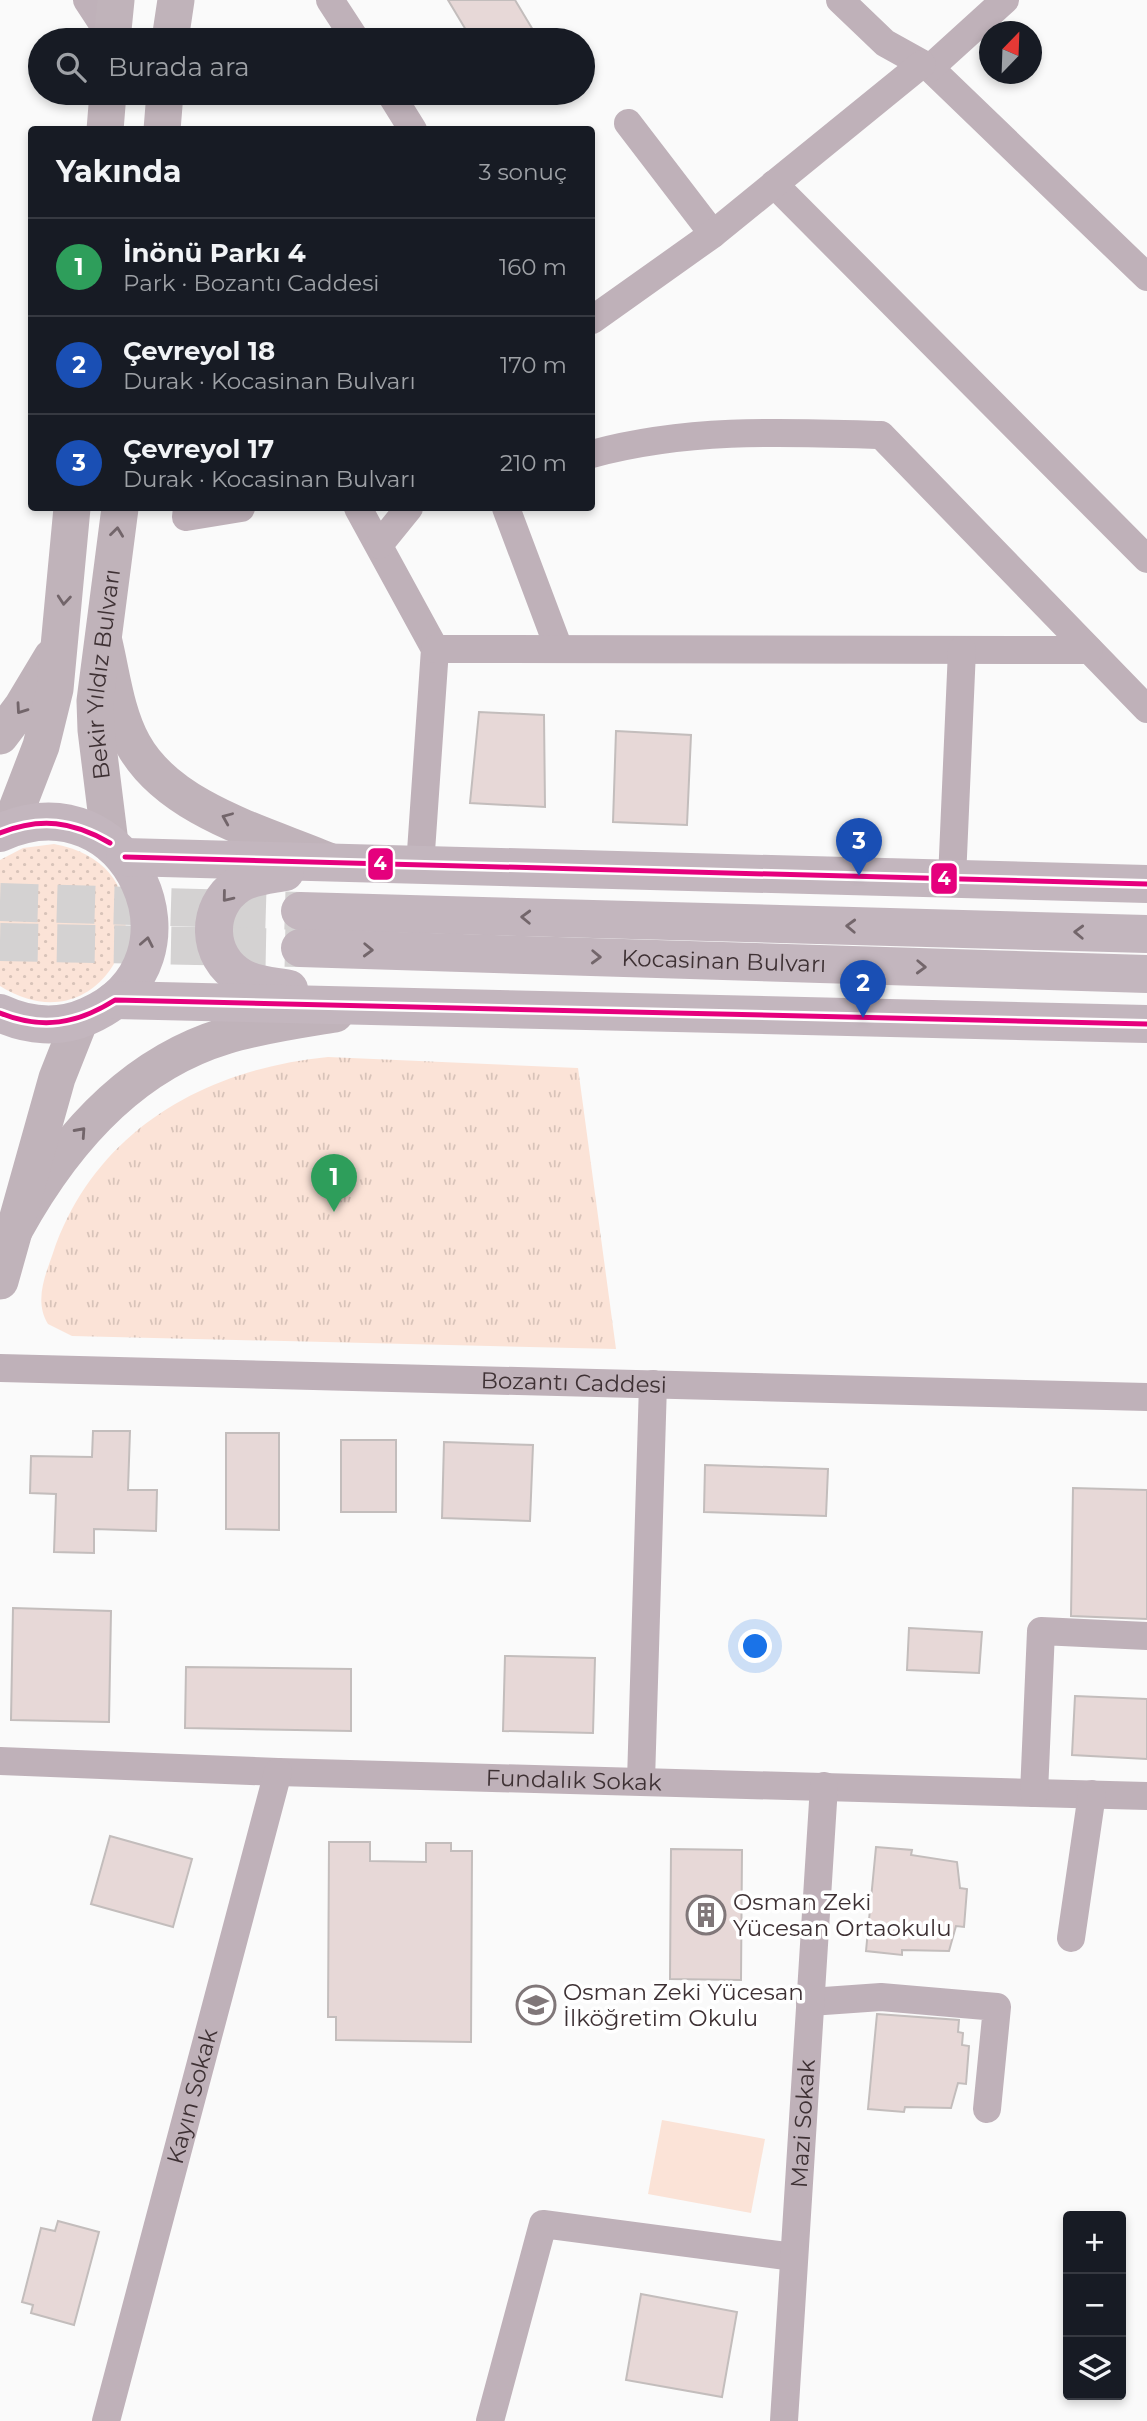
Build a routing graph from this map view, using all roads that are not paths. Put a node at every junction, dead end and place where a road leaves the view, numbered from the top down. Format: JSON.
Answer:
{"nodes":[{"id":1,"x":87,"y":0,"type":"edge"},
{"id":2,"x":116,"y":0,"type":"edge"},
{"id":3,"x":176,"y":0,"type":"edge"},
{"id":4,"x":330,"y":0,"type":"edge"},
{"id":5,"x":840,"y":0,"type":"edge"},
{"id":6,"x":1004,"y":0,"type":"edge"},
{"id":7,"x":105,"y":28,"type":"edge"},
{"id":8,"x":113,"y":28,"type":"edge"},
{"id":9,"x":172,"y":28,"type":"edge"},
{"id":10,"x":348,"y":28,"type":"edge"},
{"id":11,"x":926,"y":66,"type":"junction"},
{"id":12,"x":107,"y":105,"type":"edge"},
{"id":13,"x":164,"y":105,"type":"edge"},
{"id":14,"x":397,"y":105,"type":"edge"},
{"id":15,"x":628,"y":122,"type":"dead end"},
{"id":16,"x":105,"y":126,"type":"edge"},
{"id":17,"x":162,"y":126,"type":"edge"},
{"id":18,"x":411,"y":126,"type":"edge"},
{"id":19,"x":774,"y":184,"type":"junction"},
{"id":20,"x":713,"y":234,"type":"junction"},
{"id":21,"x":1147,"y":277,"type":"edge"},
{"id":22,"x":595,"y":318,"type":"edge"},
{"id":23,"x":595,"y":453,"type":"edge"},
{"id":24,"x":72,"y":511,"type":"edge"},
{"id":25,"x":120,"y":511,"type":"edge"},
{"id":26,"x":187,"y":511,"type":"edge"},
{"id":27,"x":223,"y":511,"type":"edge"},
{"id":28,"x":360,"y":511,"type":"edge"},
{"id":29,"x":407,"y":511,"type":"edge"},
{"id":30,"x":507,"y":511,"type":"edge"},
{"id":31,"x":379,"y":545,"type":"junction"},
{"id":32,"x":1147,"y":559,"type":"edge"},
{"id":33,"x":60,"y":636,"type":"junction"},
{"id":34,"x":104,"y":642,"type":"junction"},
{"id":35,"x":435,"y":649,"type":"junction"},
{"id":36,"x":559,"y":649,"type":"junction"},
{"id":37,"x":962,"y":650,"type":"junction"},
{"id":38,"x":1089,"y":650,"type":"junction"},
{"id":39,"x":1147,"y":709,"type":"edge"},
{"id":40,"x":0,"y":736,"type":"edge"},
{"id":41,"x":5,"y":831,"type":"edge"},
{"id":42,"x":118,"y":850,"type":"junction"},
{"id":43,"x":335,"y":864,"type":"junction"},
{"id":44,"x":420,"y":866,"type":"junction"},
{"id":45,"x":952,"y":879,"type":"junction"},
{"id":46,"x":1147,"y":884,"type":"edge"},
{"id":47,"x":300,"y":911,"type":"tunnel mouth"},
{"id":48,"x":1147,"y":934,"type":"edge"},
{"id":49,"x":300,"y":948,"type":"tunnel mouth"},
{"id":50,"x":1147,"y":974,"type":"edge"},
{"id":51,"x":115,"y":1000,"type":"junction"},
{"id":52,"x":377,"y":1006,"type":"junction"},
{"id":53,"x":0,"y":1013,"type":"edge"},
{"id":54,"x":80,"y":1020,"type":"junction"},
{"id":55,"x":1147,"y":1024,"type":"edge"},
{"id":56,"x":15,"y":1229,"type":"junction"},
{"id":57,"x":0,"y":1281,"type":"edge"},
{"id":58,"x":0,"y":1368,"type":"edge"},
{"id":59,"x":653,"y":1384,"type":"junction"},
{"id":60,"x":1147,"y":1397,"type":"edge"},
{"id":61,"x":1147,"y":1636,"type":"edge"},
{"id":62,"x":0,"y":1761,"type":"edge"},
{"id":63,"x":278,"y":1772,"type":"junction"},
{"id":64,"x":641,"y":1781,"type":"junction"},
{"id":65,"x":824,"y":1786,"type":"junction"},
{"id":66,"x":1034,"y":1793,"type":"junction"},
{"id":67,"x":1092,"y":1794,"type":"junction"},
{"id":68,"x":1147,"y":1796,"type":"edge"},
{"id":69,"x":1071,"y":1938,"type":"dead end"},
{"id":70,"x":810,"y":2003,"type":"junction"},
{"id":71,"x":987,"y":2109,"type":"dead end"},
{"id":72,"x":794,"y":2257,"type":"junction"},
{"id":73,"x":106,"y":2421,"type":"edge"},
{"id":74,"x":490,"y":2421,"type":"edge"},
{"id":75,"x":784,"y":2421,"type":"edge"}],
"edges":[{"from":1,"to":7,"type":"street"},
{"from":2,"to":8,"type":"main road"},
{"from":3,"to":9,"type":"main road"},
{"from":4,"to":10,"type":"street"},
{"from":5,"to":11,"type":"street"},
{"from":6,"to":11,"type":"street"},
{"from":11,"to":19,"type":"street"},
{"from":11,"to":21,"type":"street"},
{"from":12,"to":16,"type":"main road"},
{"from":13,"to":17,"type":"main road"},
{"from":14,"to":18,"type":"street"},
{"from":15,"to":20,"type":"street"},
{"from":19,"to":20,"type":"street"},
{"from":19,"to":32,"type":"street"},
{"from":20,"to":22,"type":"street"},
{"from":23,"to":38,"type":"street"},
{"from":24,"to":33,"type":"main road","name":"Bekir Yıldız Bulvarı","one_way":true},
{"from":34,"to":25,"type":"main road","name":"Bekir Yıldız Bulvarı","one_way":true},
{"from":26,"to":27,"type":"street"},
{"from":28,"to":31,"type":"street"},
{"from":29,"to":31,"type":"street"},
{"from":30,"to":36,"type":"street"},
{"from":31,"to":35,"type":"street"},
{"from":33,"to":40,"type":"main road","one_way":true},
{"from":33,"to":41,"type":"main road","name":"Bekir Yıldız Bulvarı"},
{"from":34,"to":42,"type":"main road","name":"Bekir Yıldız Bulvarı"},
{"from":43,"to":34,"type":"main road","one_way":true},
{"from":35,"to":36,"type":"street"},
{"from":35,"to":44,"type":"street"},
{"from":36,"to":37,"type":"street"},
{"from":37,"to":38,"type":"street"},
{"from":37,"to":45,"type":"street"},
{"from":38,"to":39,"type":"street"},
{"from":41,"to":42,"type":"highway"},
{"from":42,"to":43,"type":"highway"},
{"from":51,"to":42,"type":"highway","one_way":true},
{"from":43,"to":44,"type":"highway"},
{"from":43,"to":52,"type":"highway","one_way":true},
{"from":44,"to":45,"type":"highway"},
{"from":45,"to":46,"type":"highway"},
{"from":48,"to":47,"type":"highway","name":"Kocasinan Bulvarı","one_way":true},
{"from":49,"to":50,"type":"highway","name":"Kocasinan Bulvarı","one_way":true},
{"from":51,"to":52,"type":"highway"},
{"from":51,"to":54,"type":"highway"},
{"from":52,"to":55,"type":"highway"},
{"from":56,"to":52,"type":"main road","one_way":true},
{"from":53,"to":54,"type":"highway"},
{"from":54,"to":56,"type":"main road"},
{"from":56,"to":57,"type":"main road"},
{"from":58,"to":59,"type":"street","name":"Bozantı Caddesi"},
{"from":59,"to":60,"type":"street","name":"Bozantı Caddesi"},
{"from":59,"to":64,"type":"street"},
{"from":61,"to":66,"type":"street"},
{"from":62,"to":63,"type":"street","name":"Fundalık Sokak"},
{"from":63,"to":64,"type":"street","name":"Fundalık Sokak"},
{"from":63,"to":73,"type":"street","name":"Kayın Sokak"},
{"from":64,"to":65,"type":"street","name":"Fundalık Sokak"},
{"from":65,"to":66,"type":"street","name":"Fundalık Sokak"},
{"from":65,"to":70,"type":"street","name":"Mazi Sokak"},
{"from":66,"to":67,"type":"street","name":"Fundalık Sokak"},
{"from":67,"to":68,"type":"street","name":"Fundalık Sokak"},
{"from":67,"to":69,"type":"street"},
{"from":70,"to":71,"type":"street"},
{"from":70,"to":72,"type":"street","name":"Mazi Sokak"},
{"from":72,"to":74,"type":"street"},
{"from":72,"to":75,"type":"street","name":"Mazi Sokak"}]}
